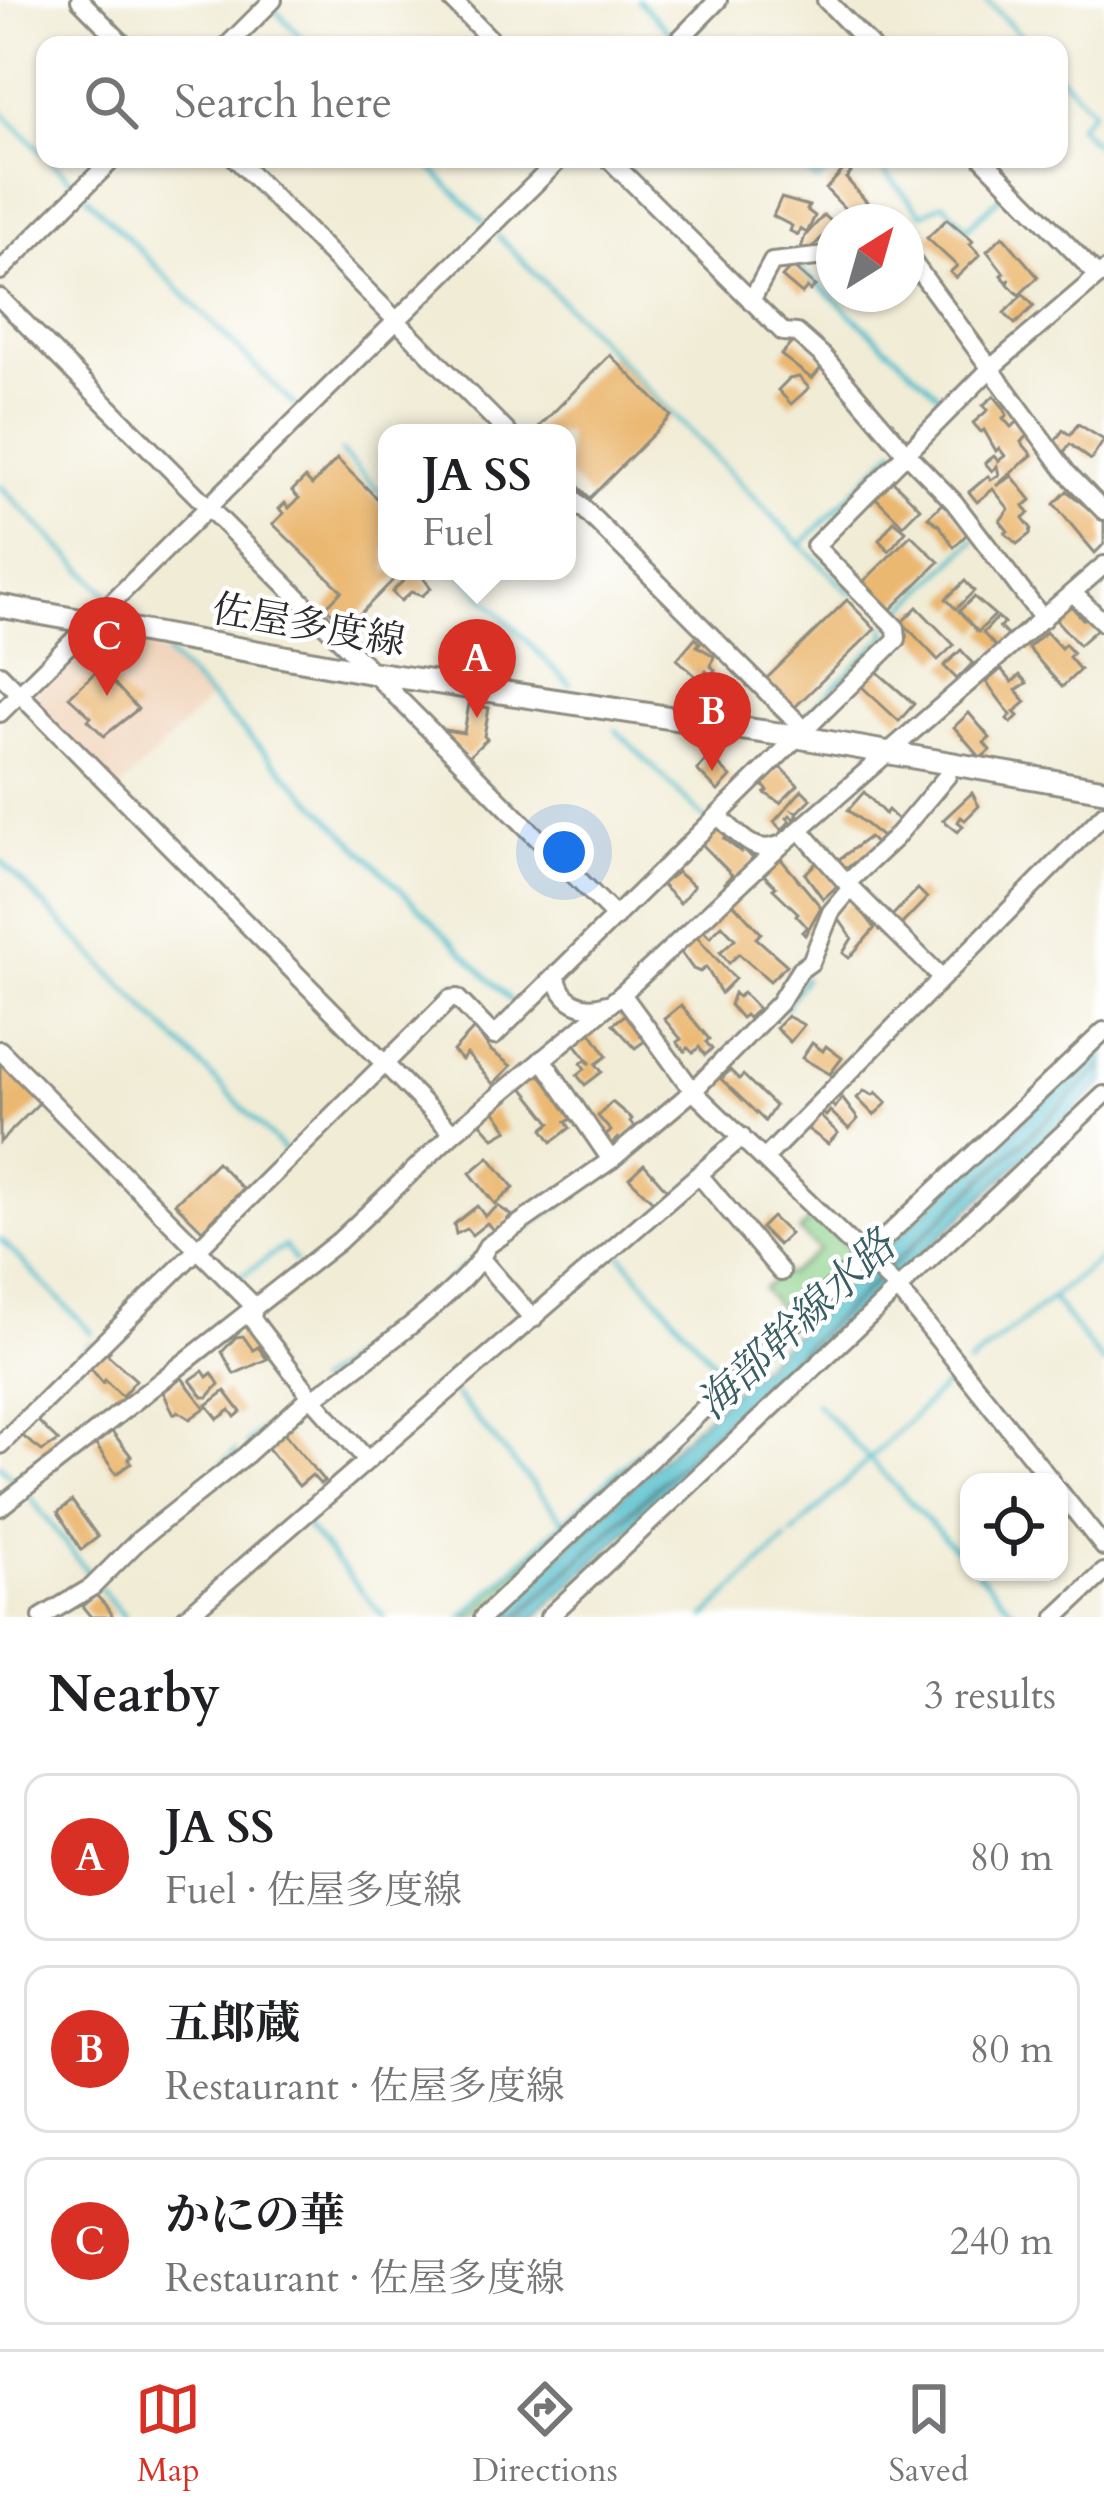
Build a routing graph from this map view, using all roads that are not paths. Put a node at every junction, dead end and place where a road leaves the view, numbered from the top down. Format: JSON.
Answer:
{"nodes":[{"id":1,"x":80,"y":0,"type":"edge"},
{"id":2,"x":273,"y":0,"type":"edge"},
{"id":3,"x":452,"y":0,"type":"edge"},
{"id":4,"x":718,"y":0,"type":"edge"},
{"id":5,"x":826,"y":0,"type":"edge"},
{"id":6,"x":115,"y":36,"type":"edge"},
{"id":7,"x":237,"y":36,"type":"edge"},
{"id":8,"x":487,"y":36,"type":"edge"},
{"id":9,"x":683,"y":36,"type":"edge"},
{"id":10,"x":861,"y":36,"type":"edge"},
{"id":11,"x":103,"y":168,"type":"edge"},
{"id":12,"x":245,"y":168,"type":"edge"},
{"id":13,"x":551,"y":168,"type":"edge"},
{"id":14,"x":618,"y":168,"type":"edge"},
{"id":15,"x":992,"y":168,"type":"edge"},
{"id":16,"x":816,"y":257,"type":"edge"},
{"id":17,"x":0,"y":271,"type":"edge"},
{"id":18,"x":1101,"y":273,"type":"edge"},
{"id":19,"x":924,"y":277,"type":"edge"},
{"id":20,"x":0,"y":298,"type":"edge"},
{"id":21,"x":751,"y":301,"type":"junction"},
{"id":22,"x":395,"y":321,"type":"junction"},
{"id":23,"x":992,"y":367,"type":"junction"},
{"id":24,"x":499,"y":424,"type":"edge"},
{"id":25,"x":906,"y":453,"type":"junction"},
{"id":26,"x":576,"y":501,"type":"edge"},
{"id":27,"x":207,"y":508,"type":"junction"},
{"id":28,"x":1104,"y":512,"type":"edge"},
{"id":29,"x":1104,"y":565,"type":"edge"},
{"id":30,"x":1073,"y":593,"type":"junction"},
{"id":31,"x":0,"y":606,"type":"edge"},
{"id":32,"x":1042,"y":619,"type":"junction"},
{"id":33,"x":1104,"y":622,"type":"edge"},
{"id":34,"x":90,"y":625,"type":"junction"},
{"id":35,"x":374,"y":673,"type":"junction"},
{"id":36,"x":0,"y":674,"type":"edge"},
{"id":37,"x":20,"y":694,"type":"junction"},
{"id":38,"x":0,"y":713,"type":"edge"},
{"id":39,"x":801,"y":733,"type":"junction"},
{"id":40,"x":885,"y":754,"type":"junction"},
{"id":41,"x":950,"y":765,"type":"junction"},
{"id":42,"x":1104,"y":790,"type":"edge"},
{"id":43,"x":1104,"y":814,"type":"edge"},
{"id":44,"x":718,"y":816,"type":"junction"},
{"id":45,"x":793,"y":836,"type":"junction"},
{"id":46,"x":849,"y":885,"type":"junction"},
{"id":47,"x":616,"y":917,"type":"junction"},
{"id":48,"x":940,"y":976,"type":"junction"},
{"id":49,"x":557,"y":977,"type":"junction"},
{"id":50,"x":622,"y":994,"type":"junction"},
{"id":51,"x":1104,"y":1031,"type":"edge"},
{"id":52,"x":0,"y":1050,"type":"edge"},
{"id":53,"x":542,"y":1059,"type":"junction"},
{"id":54,"x":384,"y":1063,"type":"junction"},
{"id":55,"x":693,"y":1090,"type":"junction"},
{"id":56,"x":1104,"y":1095,"type":"edge"},
{"id":57,"x":453,"y":1133,"type":"junction"},
{"id":58,"x":742,"y":1137,"type":"junction"},
{"id":59,"x":765,"y":1158,"type":"junction"},
{"id":60,"x":611,"y":1160,"type":"junction"},
{"id":61,"x":700,"y":1176,"type":"junction"},
{"id":62,"x":196,"y":1249,"type":"junction"},
{"id":63,"x":868,"y":1256,"type":"junction"},
{"id":64,"x":482,"y":1260,"type":"junction"},
{"id":65,"x":781,"y":1271,"type":"dead end"},
{"id":66,"x":896,"y":1287,"type":"junction"},
{"id":67,"x":254,"y":1306,"type":"junction"},
{"id":68,"x":533,"y":1319,"type":"junction"},
{"id":69,"x":312,"y":1398,"type":"junction"},
{"id":70,"x":0,"y":1445,"type":"edge"},
{"id":71,"x":367,"y":1460,"type":"junction"},
{"id":72,"x":1045,"y":1473,"type":"edge"},
{"id":73,"x":0,"y":1479,"type":"edge"},
{"id":74,"x":0,"y":1496,"type":"edge"},
{"id":75,"x":1068,"y":1502,"type":"edge"},
{"id":76,"x":0,"y":1507,"type":"edge"},
{"id":77,"x":1104,"y":1547,"type":"edge"},
{"id":78,"x":1104,"y":1572,"type":"edge"},
{"id":79,"x":42,"y":1617,"type":"edge"},
{"id":80,"x":187,"y":1617,"type":"edge"},
{"id":81,"x":483,"y":1617,"type":"edge"},
{"id":82,"x":550,"y":1617,"type":"edge"},
{"id":83,"x":1056,"y":1617,"type":"edge"}],
"edges":[{"from":1,"to":6,"type":"street"},
{"from":2,"to":7,"type":"street"},
{"from":3,"to":8,"type":"street"},
{"from":4,"to":9,"type":"street"},
{"from":5,"to":10,"type":"street"},
{"from":11,"to":17,"type":"street"},
{"from":12,"to":22,"type":"street"},
{"from":13,"to":22,"type":"street"},
{"from":14,"to":21,"type":"street"},
{"from":15,"to":18,"type":"street"},
{"from":16,"to":21,"type":"street"},
{"from":18,"to":23,"type":"street"},
{"from":19,"to":23,"type":"street"},
{"from":20,"to":27,"type":"street"},
{"from":21,"to":25,"type":"street"},
{"from":22,"to":24,"type":"street"},
{"from":22,"to":27,"type":"street"},
{"from":23,"to":25,"type":"street"},
{"from":23,"to":28,"type":"street"},
{"from":25,"to":32,"type":"street"},
{"from":25,"to":39,"type":"street"},
{"from":26,"to":39,"type":"street"},
{"from":27,"to":34,"type":"street"},
{"from":27,"to":35,"type":"street"},
{"from":29,"to":30,"type":"street"},
{"from":30,"to":32,"type":"street"},
{"from":30,"to":33,"type":"street"},
{"from":31,"to":34,"type":"main road","name":"佐屋多度線"},
{"from":32,"to":40,"type":"street"},
{"from":34,"to":35,"type":"main road","name":"佐屋多度線"},
{"from":34,"to":37,"type":"street"},
{"from":35,"to":39,"type":"main road","name":"佐屋多度線"},
{"from":35,"to":47,"type":"street"},
{"from":36,"to":37,"type":"street"},
{"from":37,"to":38,"type":"street"},
{"from":37,"to":54,"type":"street"},
{"from":39,"to":40,"type":"main road","name":"佐屋多度線"},
{"from":39,"to":44,"type":"street"},
{"from":40,"to":41,"type":"main road","name":"佐屋多度線"},
{"from":40,"to":45,"type":"street"},
{"from":41,"to":42,"type":"main road","name":"佐屋多度線"},
{"from":41,"to":46,"type":"street"},
{"from":43,"to":48,"type":"street"},
{"from":44,"to":45,"type":"street"},
{"from":44,"to":47,"type":"street"},
{"from":45,"to":46,"type":"street"},
{"from":45,"to":50,"type":"street"},
{"from":46,"to":48,"type":"street"},
{"from":46,"to":55,"type":"street"},
{"from":47,"to":49,"type":"street"},
{"from":48,"to":59,"type":"street"},
{"from":49,"to":50,"type":"street"},
{"from":49,"to":54,"type":"street"},
{"from":50,"to":53,"type":"street"},
{"from":50,"to":55,"type":"street"},
{"from":51,"to":63,"type":"street"},
{"from":52,"to":62,"type":"street"},
{"from":53,"to":57,"type":"street"},
{"from":53,"to":60,"type":"street"},
{"from":54,"to":57,"type":"street"},
{"from":54,"to":62,"type":"street"},
{"from":55,"to":58,"type":"street"},
{"from":55,"to":60,"type":"street"},
{"from":56,"to":66,"type":"street"},
{"from":57,"to":67,"type":"street"},
{"from":58,"to":59,"type":"street"},
{"from":58,"to":61,"type":"street"},
{"from":59,"to":63,"type":"street"},
{"from":60,"to":64,"type":"street"},
{"from":61,"to":65,"type":"street"},
{"from":61,"to":68,"type":"street"},
{"from":62,"to":67,"type":"street"},
{"from":62,"to":70,"type":"street"},
{"from":63,"to":66,"type":"street"},
{"from":63,"to":81,"type":"street"},
{"from":64,"to":68,"type":"street"},
{"from":64,"to":69,"type":"street"},
{"from":66,"to":72,"type":"street"},
{"from":66,"to":82,"type":"street"},
{"from":67,"to":69,"type":"street"},
{"from":67,"to":76,"type":"street"},
{"from":68,"to":71,"type":"street"},
{"from":69,"to":71,"type":"street"},
{"from":69,"to":79,"type":"street"},
{"from":71,"to":80,"type":"street"},
{"from":73,"to":74,"type":"street"},
{"from":75,"to":77,"type":"street"},
{"from":78,"to":83,"type":"street"}]}
